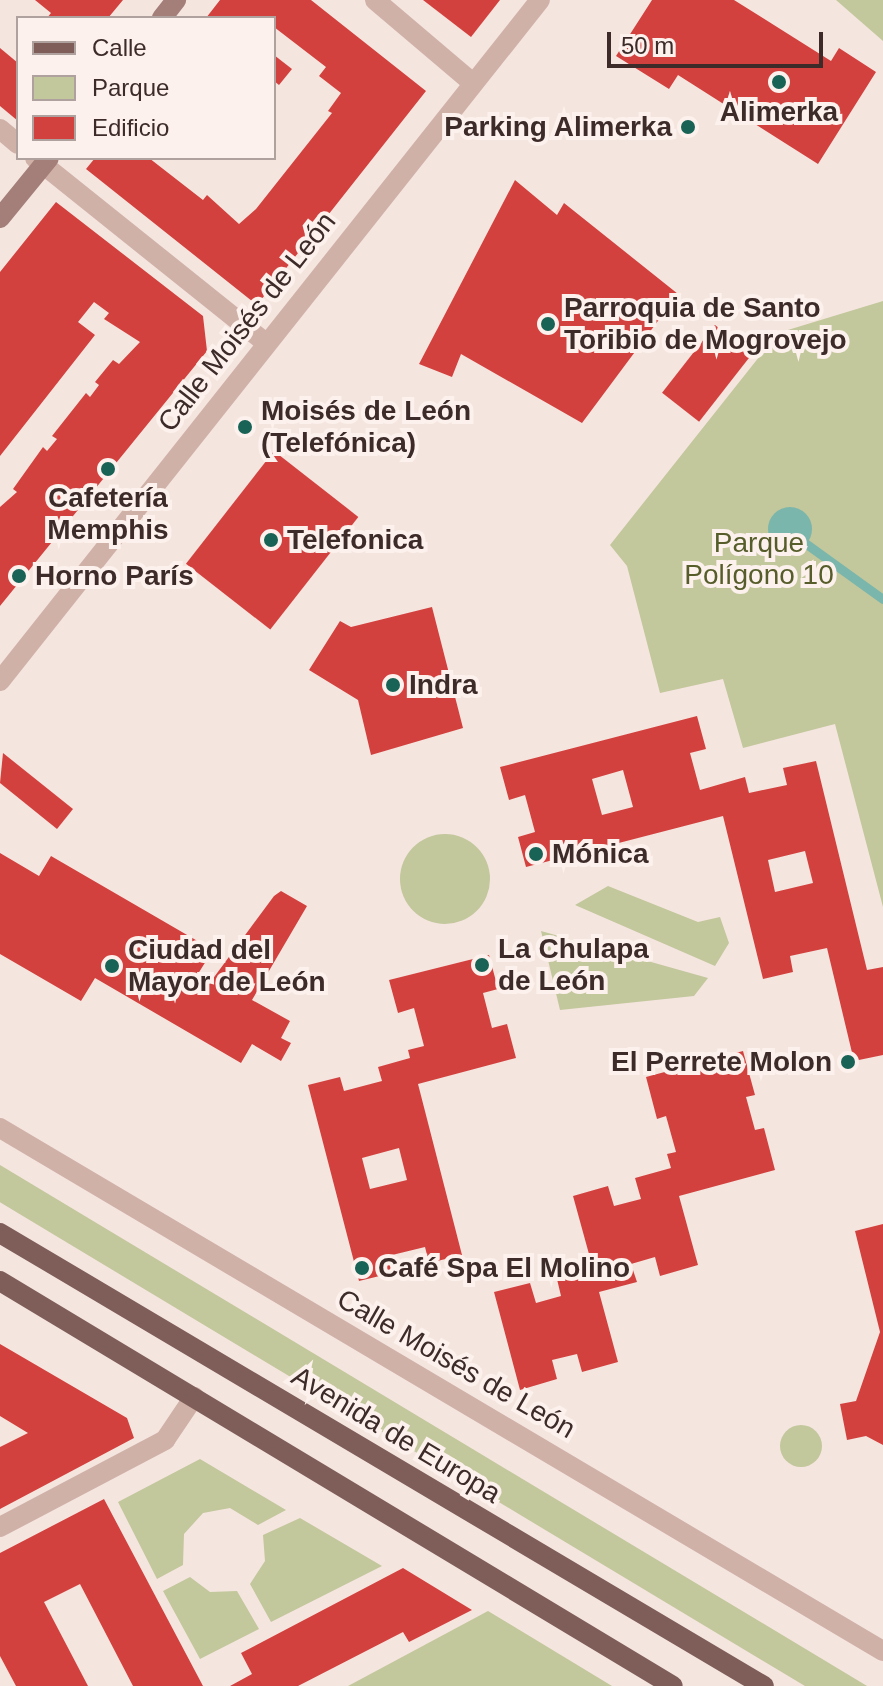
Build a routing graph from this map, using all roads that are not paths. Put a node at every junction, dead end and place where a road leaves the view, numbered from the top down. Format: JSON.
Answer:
{"nodes":[{"id":1,"x":176,"y":0,"type":"edge"},
{"id":2,"x":375,"y":0,"type":"edge"},
{"id":3,"x":540,"y":0,"type":"edge"},
{"id":4,"x":164,"y":16,"type":"edge"},
{"id":5,"x":473,"y":83,"type":"junction"},
{"id":6,"x":0,"y":129,"type":"edge"},
{"id":7,"x":16,"y":142,"type":"edge"},
{"id":8,"x":42,"y":160,"type":"edge"},
{"id":9,"x":0,"y":218,"type":"edge"},
{"id":10,"x":266,"y":343,"type":"junction"},
{"id":11,"x":0,"y":681,"type":"edge"},
{"id":12,"x":0,"y":1128,"type":"edge"},
{"id":13,"x":0,"y":1233,"type":"edge"},
{"id":14,"x":0,"y":1281,"type":"edge"},
{"id":15,"x":194,"y":1397,"type":"junction"},
{"id":16,"x":0,"y":1527,"type":"edge"},
{"id":17,"x":883,"y":1651,"type":"edge"},
{"id":18,"x":673,"y":1686,"type":"edge"},
{"id":19,"x":764,"y":1686,"type":"edge"}],
"edges":[{"from":1,"to":4,"type":"main road"},
{"from":2,"to":5,"type":"street"},
{"from":3,"to":5,"type":"street","name":"Calle Moisés de León"},
{"from":5,"to":10,"type":"street","name":"Calle Moisés de León"},
{"from":6,"to":7,"type":"street"},
{"from":8,"to":9,"type":"main road"},
{"from":8,"to":10,"type":"street"},
{"from":10,"to":11,"type":"street","name":"Calle Moisés de León"},
{"from":12,"to":17,"type":"street","name":"Calle Moisés de León"},
{"from":13,"to":19,"type":"main road","name":"Avenida de Europa"},
{"from":14,"to":15,"type":"main road"},
{"from":15,"to":16,"type":"street"},
{"from":15,"to":18,"type":"main road"}]}
